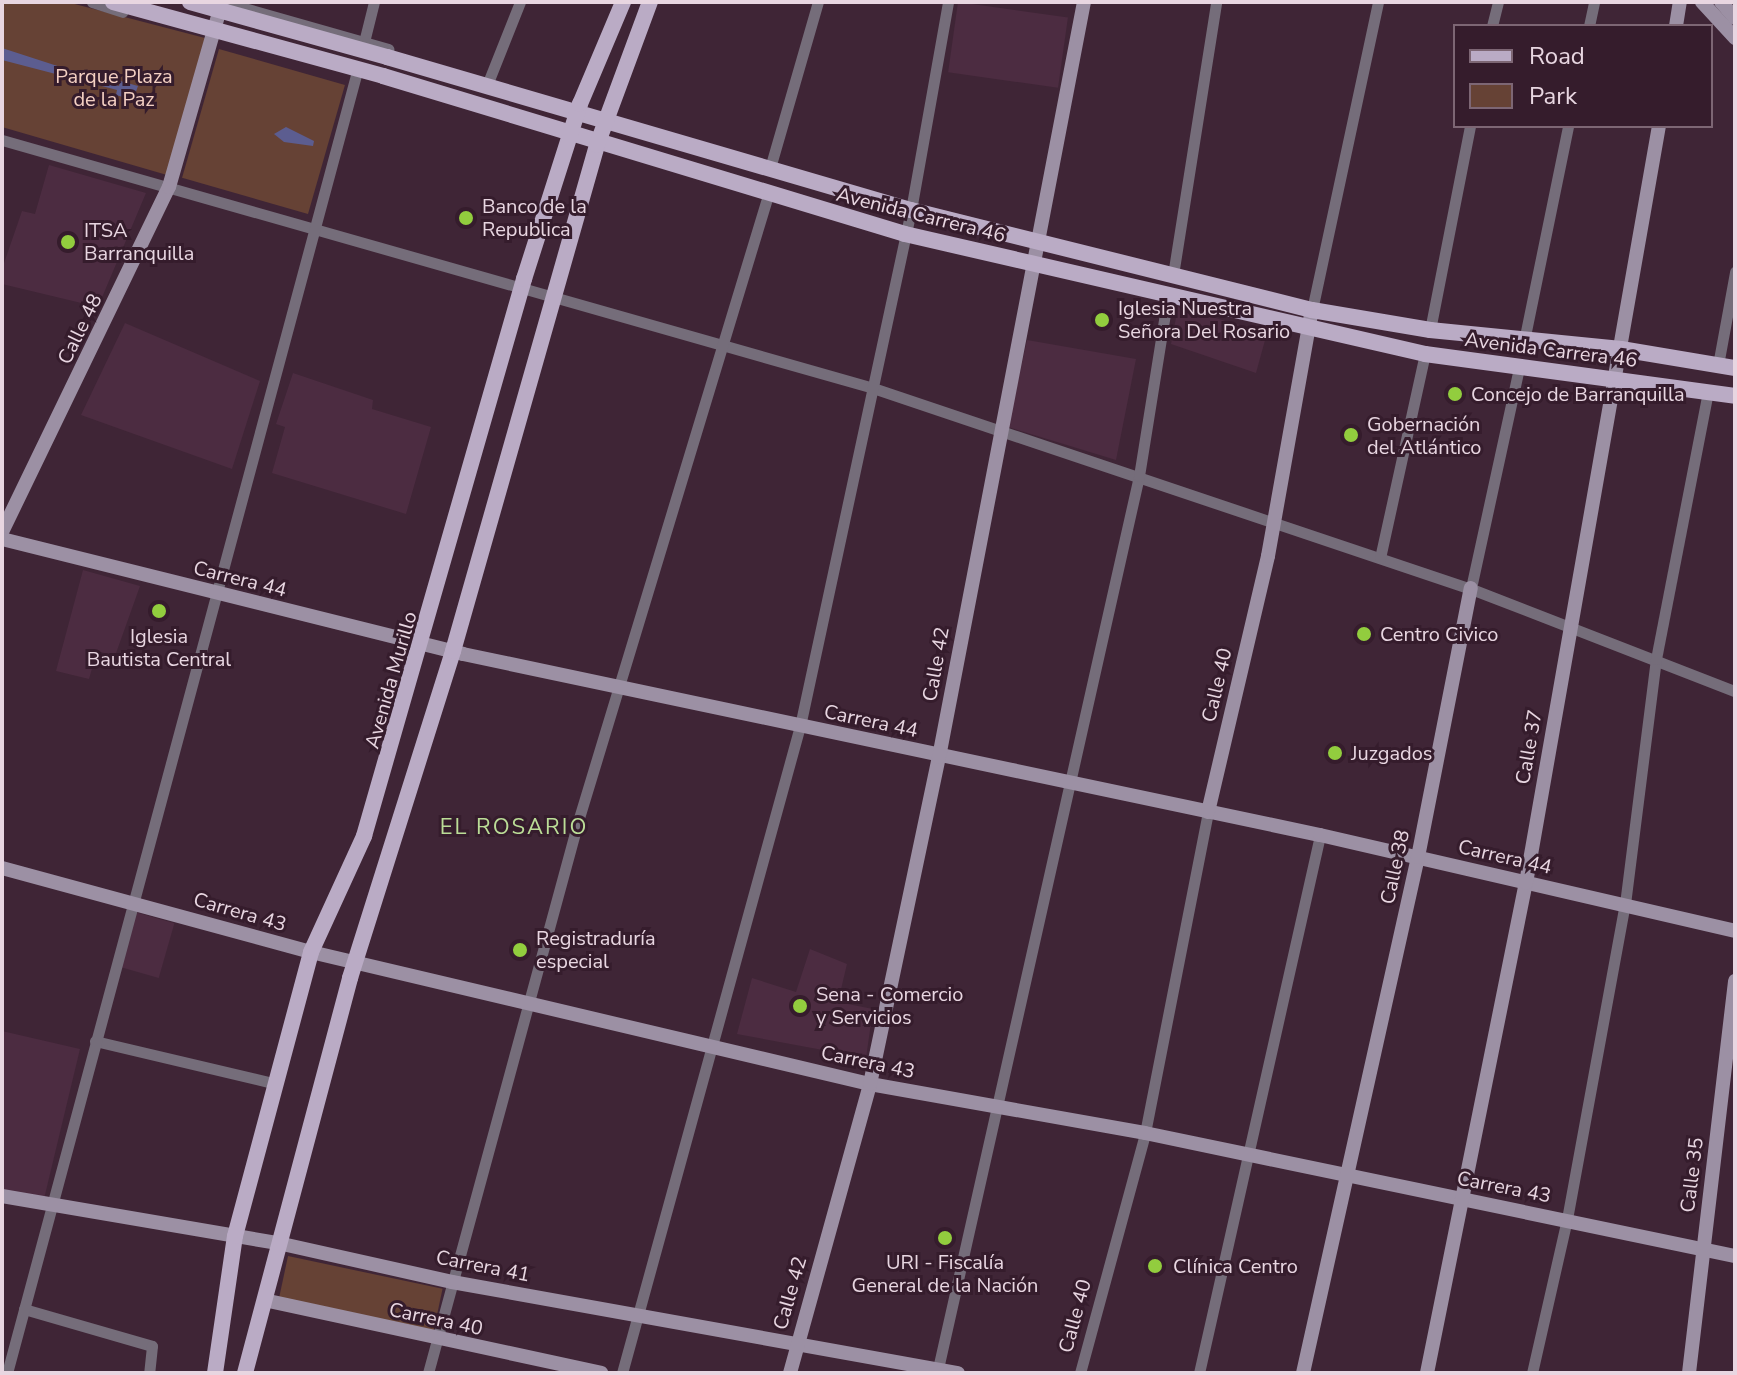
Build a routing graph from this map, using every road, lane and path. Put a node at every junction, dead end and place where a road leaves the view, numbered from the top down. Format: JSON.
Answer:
{"nodes":[{"id":1,"x":92,"y":2,"type":"edge"},
{"id":2,"x":113,"y":2,"type":"edge"},
{"id":3,"x":190,"y":2,"type":"edge"},
{"id":4,"x":223,"y":2,"type":"edge"},
{"id":5,"x":374,"y":2,"type":"edge"},
{"id":6,"x":520,"y":2,"type":"edge"},
{"id":7,"x":623,"y":2,"type":"edge"},
{"id":8,"x":650,"y":2,"type":"edge"},
{"id":9,"x":818,"y":2,"type":"edge"},
{"id":10,"x":948,"y":2,"type":"edge"},
{"id":11,"x":1084,"y":2,"type":"edge"},
{"id":12,"x":1216,"y":2,"type":"edge"},
{"id":13,"x":1378,"y":2,"type":"edge"},
{"id":14,"x":1498,"y":2,"type":"edge"},
{"id":15,"x":1594,"y":2,"type":"edge"},
{"id":16,"x":1680,"y":2,"type":"edge"},
{"id":17,"x":1702,"y":2,"type":"edge"},
{"id":18,"x":1721,"y":2,"type":"edge"},
{"id":19,"x":1735,"y":18,"type":"edge"},
{"id":20,"x":1492,"y":24,"type":"edge"},
{"id":21,"x":1589,"y":24,"type":"edge"},
{"id":22,"x":1676,"y":24,"type":"edge"},
{"id":23,"x":212,"y":37,"type":"junction"},
{"id":24,"x":1735,"y":38,"type":"edge"},
{"id":25,"x":364,"y":42,"type":"junction"},
{"id":26,"x":395,"y":60,"type":"junction"},
{"id":27,"x":356,"y":75,"type":"junction"},
{"id":28,"x":389,"y":79,"type":"junction"},
{"id":29,"x":487,"y":85,"type":"junction"},
{"id":30,"x":577,"y":111,"type":"junction"},
{"id":31,"x":606,"y":119,"type":"junction"},
{"id":32,"x":1470,"y":128,"type":"edge"},
{"id":33,"x":1568,"y":128,"type":"edge"},
{"id":34,"x":1659,"y":128,"type":"edge"},
{"id":35,"x":545,"y":129,"type":"junction"},
{"id":36,"x":570,"y":136,"type":"junction"},
{"id":37,"x":2,"y":140,"type":"edge"},
{"id":38,"x":597,"y":145,"type":"junction"},
{"id":39,"x":562,"y":162,"type":"junction"},
{"id":40,"x":770,"y":168,"type":"junction"},
{"id":41,"x":169,"y":187,"type":"junction"},
{"id":42,"x":768,"y":195,"type":"junction"},
{"id":43,"x":911,"y":210,"type":"junction"},
{"id":44,"x":315,"y":228,"type":"junction"},
{"id":45,"x":905,"y":234,"type":"junction"},
{"id":46,"x":1038,"y":243,"type":"junction"},
{"id":47,"x":1034,"y":263,"type":"junction"},
{"id":48,"x":1735,"y":272,"type":"edge"},
{"id":49,"x":1173,"y":275,"type":"junction"},
{"id":50,"x":522,"y":287,"type":"junction"},
{"id":51,"x":1168,"y":295,"type":"junction"},
{"id":52,"x":552,"y":296,"type":"junction"},
{"id":53,"x":1312,"y":310,"type":"junction"},
{"id":54,"x":1308,"y":329,"type":"junction"},
{"id":55,"x":1430,"y":330,"type":"junction"},
{"id":56,"x":1524,"y":341,"type":"junction"},
{"id":57,"x":724,"y":345,"type":"junction"},
{"id":58,"x":1621,"y":349,"type":"junction"},
{"id":59,"x":1425,"y":354,"type":"junction"},
{"id":60,"x":1727,"y":366,"type":"edge"},
{"id":61,"x":1519,"y":367,"type":"junction"},
{"id":62,"x":1617,"y":376,"type":"junction"},
{"id":63,"x":873,"y":388,"type":"junction"},
{"id":64,"x":1708,"y":392,"type":"junction"},
{"id":65,"x":1735,"y":396,"type":"edge"},
{"id":66,"x":1001,"y":430,"type":"junction"},
{"id":67,"x":1139,"y":476,"type":"junction"},
{"id":68,"x":1275,"y":523,"type":"junction"},
{"id":69,"x":2,"y":532,"type":"edge"},
{"id":70,"x":2,"y":539,"type":"edge"},
{"id":71,"x":1380,"y":558,"type":"junction"},
{"id":72,"x":1471,"y":588,"type":"junction"},
{"id":73,"x":213,"y":593,"type":"junction"},
{"id":74,"x":1572,"y":624,"type":"junction"},
{"id":75,"x":423,"y":643,"type":"junction"},
{"id":76,"x":453,"y":651,"type":"junction"},
{"id":77,"x":1656,"y":659,"type":"junction"},
{"id":78,"x":618,"y":686,"type":"junction"},
{"id":79,"x":1735,"y":691,"type":"edge"},
{"id":80,"x":800,"y":726,"type":"junction"},
{"id":81,"x":939,"y":757,"type":"junction"},
{"id":82,"x":1071,"y":784,"type":"junction"},
{"id":83,"x":1208,"y":812,"type":"junction"},
{"id":84,"x":1320,"y":835,"type":"junction"},
{"id":85,"x":1418,"y":857,"type":"junction"},
{"id":86,"x":2,"y":868,"type":"edge"},
{"id":87,"x":1526,"y":883,"type":"junction"},
{"id":88,"x":132,"y":902,"type":"junction"},
{"id":89,"x":1625,"y":904,"type":"junction"},
{"id":90,"x":1735,"y":931,"type":"edge"},
{"id":91,"x":311,"y":952,"type":"junction"},
{"id":92,"x":356,"y":961,"type":"junction"},
{"id":93,"x":1735,"y":981,"type":"edge"},
{"id":94,"x":529,"y":1004,"type":"junction"},
{"id":95,"x":95,"y":1041,"type":"junction"},
{"id":96,"x":716,"y":1048,"type":"junction"},
{"id":97,"x":273,"y":1083,"type":"junction"},
{"id":98,"x":870,"y":1084,"type":"junction"},
{"id":99,"x":998,"y":1106,"type":"junction"},
{"id":100,"x":1145,"y":1133,"type":"junction"},
{"id":101,"x":1249,"y":1156,"type":"junction"},
{"id":102,"x":1349,"y":1177,"type":"junction"},
{"id":103,"x":2,"y":1196,"type":"edge"},
{"id":104,"x":1465,"y":1200,"type":"junction"},
{"id":105,"x":53,"y":1206,"type":"junction"},
{"id":106,"x":1567,"y":1219,"type":"junction"},
{"id":107,"x":235,"y":1236,"type":"junction"},
{"id":108,"x":278,"y":1243,"type":"junction"},
{"id":109,"x":1703,"y":1250,"type":"junction"},
{"id":110,"x":1735,"y":1256,"type":"edge"},
{"id":111,"x":452,"y":1282,"type":"junction"},
{"id":112,"x":264,"y":1300,"type":"junction"},
{"id":113,"x":24,"y":1309,"type":"junction"},
{"id":114,"x":638,"y":1315,"type":"junction"},
{"id":115,"x":437,"y":1341,"type":"junction"},
{"id":116,"x":797,"y":1344,"type":"junction"},
{"id":117,"x":937,"y":1371,"type":"edge"},
{"id":118,"x":7,"y":1373,"type":"edge"},
{"id":119,"x":149,"y":1373,"type":"edge"},
{"id":120,"x":215,"y":1373,"type":"edge"},
{"id":121,"x":245,"y":1373,"type":"edge"},
{"id":122,"x":428,"y":1373,"type":"edge"},
{"id":123,"x":601,"y":1373,"type":"edge"},
{"id":124,"x":622,"y":1373,"type":"edge"},
{"id":125,"x":790,"y":1373,"type":"edge"},
{"id":126,"x":958,"y":1373,"type":"edge"},
{"id":127,"x":1080,"y":1373,"type":"edge"},
{"id":128,"x":1199,"y":1373,"type":"edge"},
{"id":129,"x":1303,"y":1373,"type":"edge"},
{"id":130,"x":1427,"y":1373,"type":"edge"},
{"id":131,"x":1532,"y":1373,"type":"edge"},
{"id":132,"x":1689,"y":1373,"type":"edge"}],
"edges":[{"from":1,"to":23,"type":"street"},
{"from":2,"to":28,"type":"main road","name":"Avenida Carrera 46","bridge":true},
{"from":3,"to":26,"type":"main road","name":"Avenida Carrera 46","bridge":true},
{"from":4,"to":23,"type":"street","name":"Calle 48"},
{"from":4,"to":25,"type":"street"},
{"from":5,"to":25,"type":"street"},
{"from":6,"to":29,"type":"street"},
{"from":7,"to":30,"type":"main road","name":"Avenida Murillo"},
{"from":8,"to":31,"type":"main road"},
{"from":9,"to":40,"type":"street"},
{"from":10,"to":43,"type":"street"},
{"from":11,"to":46,"type":"street","name":"Calle 42"},
{"from":12,"to":49,"type":"street"},
{"from":13,"to":53,"type":"street","name":"Calle 40"},
{"from":14,"to":20,"type":"street"},
{"from":15,"to":21,"type":"street"},
{"from":16,"to":22,"type":"street"},
{"from":17,"to":24,"type":"street"},
{"from":18,"to":19,"type":"street"},
{"from":23,"to":27,"type":"street"},
{"from":23,"to":41,"type":"street","name":"Calle 48"},
{"from":25,"to":26,"type":"street"},
{"from":26,"to":29,"type":"main road","name":"Avenida Carrera 46"},
{"from":27,"to":28,"type":"street"},
{"from":27,"to":44,"type":"street"},
{"from":28,"to":35,"type":"main road","name":"Avenida Carrera 46"},
{"from":29,"to":30,"type":"main road","name":"Avenida Carrera 46"},
{"from":30,"to":31,"type":"main road","name":"Avenida Carrera 46"},
{"from":30,"to":36,"type":"main road","name":"Avenida Murillo"},
{"from":31,"to":38,"type":"main road"},
{"from":31,"to":40,"type":"main road","name":"Avenida Carrera 46"},
{"from":32,"to":55,"type":"street"},
{"from":33,"to":56,"type":"street"},
{"from":34,"to":58,"type":"street","name":"Calle 37"},
{"from":35,"to":36,"type":"main road","name":"Avenida Carrera 46"},
{"from":35,"to":39,"type":"main road"},
{"from":36,"to":38,"type":"main road","name":"Avenida Carrera 46"},
{"from":36,"to":39,"type":"main road","name":"Avenida Murillo"},
{"from":37,"to":41,"type":"street"},
{"from":38,"to":42,"type":"main road","name":"Avenida Carrera 46"},
{"from":38,"to":52,"type":"main road"},
{"from":39,"to":50,"type":"main road","name":"Avenida Murillo"},
{"from":40,"to":43,"type":"main road","name":"Avenida Carrera 46"},
{"from":41,"to":44,"type":"street"},
{"from":41,"to":69,"type":"street","name":"Calle 48"},
{"from":42,"to":45,"type":"main road","name":"Avenida Carrera 46"},
{"from":42,"to":57,"type":"street"},
{"from":43,"to":45,"type":"street"},
{"from":43,"to":46,"type":"main road","name":"Avenida Carrera 46"},
{"from":44,"to":50,"type":"street"},
{"from":44,"to":73,"type":"street"},
{"from":45,"to":47,"type":"main road","name":"Avenida Carrera 46"},
{"from":45,"to":63,"type":"street"},
{"from":46,"to":47,"type":"street","name":"Calle 42"},
{"from":46,"to":49,"type":"main road","name":"Avenida Carrera 46"},
{"from":47,"to":51,"type":"main road","name":"Avenida Carrera 46"},
{"from":47,"to":66,"type":"street","name":"Calle 42"},
{"from":48,"to":60,"type":"street"},
{"from":49,"to":53,"type":"main road","name":"Avenida Carrera 46"},
{"from":50,"to":52,"type":"street"},
{"from":50,"to":75,"type":"main road","name":"Avenida Murillo"},
{"from":51,"to":54,"type":"main road","name":"Avenida Carrera 46"},
{"from":51,"to":67,"type":"street"},
{"from":52,"to":57,"type":"street"},
{"from":52,"to":76,"type":"main road"},
{"from":53,"to":54,"type":"street","name":"Calle 40"},
{"from":53,"to":55,"type":"main road","name":"Avenida Carrera 46"},
{"from":54,"to":59,"type":"main road","name":"Avenida Carrera 46"},
{"from":54,"to":68,"type":"street","name":"Calle 40"},
{"from":55,"to":56,"type":"main road","name":"Avenida Carrera 46"},
{"from":56,"to":58,"type":"main road","name":"Avenida Carrera 46"},
{"from":57,"to":63,"type":"street"},
{"from":57,"to":78,"type":"street"},
{"from":58,"to":60,"type":"main road","name":"Avenida Carrera 46"},
{"from":58,"to":62,"type":"street","name":"Calle 37"},
{"from":59,"to":61,"type":"main road","name":"Avenida Carrera 46"},
{"from":59,"to":71,"type":"street"},
{"from":61,"to":62,"type":"main road","name":"Avenida Carrera 46"},
{"from":61,"to":72,"type":"street","name":"Calle 38"},
{"from":62,"to":64,"type":"main road","name":"Avenida Carrera 46"},
{"from":62,"to":74,"type":"street","name":"Calle 37"},
{"from":63,"to":66,"type":"street"},
{"from":63,"to":80,"type":"street"},
{"from":64,"to":65,"type":"main road","name":"Avenida Carrera 46"},
{"from":64,"to":77,"type":"street"},
{"from":66,"to":67,"type":"street"},
{"from":66,"to":81,"type":"street","name":"Calle 42"},
{"from":67,"to":68,"type":"street"},
{"from":67,"to":82,"type":"street"},
{"from":68,"to":71,"type":"street"},
{"from":68,"to":83,"type":"street","name":"Calle 40"},
{"from":70,"to":73,"type":"street","name":"Carrera 44"},
{"from":71,"to":72,"type":"street"},
{"from":72,"to":74,"type":"street"},
{"from":72,"to":85,"type":"street","name":"Calle 38"},
{"from":73,"to":75,"type":"street","name":"Carrera 44"},
{"from":73,"to":88,"type":"street"},
{"from":74,"to":77,"type":"street"},
{"from":74,"to":87,"type":"street","name":"Calle 37"},
{"from":75,"to":76,"type":"street","name":"Carrera 44"},
{"from":75,"to":91,"type":"main road","name":"Avenida Murillo"},
{"from":76,"to":78,"type":"street","name":"Carrera 44"},
{"from":76,"to":92,"type":"main road"},
{"from":77,"to":79,"type":"street"},
{"from":77,"to":89,"type":"street"},
{"from":78,"to":80,"type":"street","name":"Carrera 44"},
{"from":78,"to":94,"type":"street"},
{"from":80,"to":81,"type":"street","name":"Carrera 44"},
{"from":80,"to":96,"type":"street"},
{"from":81,"to":82,"type":"street","name":"Carrera 44"},
{"from":81,"to":98,"type":"street","name":"Calle 42"},
{"from":82,"to":83,"type":"street","name":"Carrera 44"},
{"from":82,"to":99,"type":"street"},
{"from":83,"to":84,"type":"street","name":"Carrera 44"},
{"from":83,"to":100,"type":"street","name":"Calle 40"},
{"from":84,"to":85,"type":"street","name":"Carrera 44"},
{"from":84,"to":101,"type":"street"},
{"from":85,"to":87,"type":"street","name":"Carrera 44"},
{"from":85,"to":102,"type":"street","name":"Calle 38"},
{"from":86,"to":88,"type":"street","name":"Carrera 43"},
{"from":87,"to":89,"type":"street","name":"Carrera 44"},
{"from":87,"to":104,"type":"street","name":"Calle 37"},
{"from":88,"to":91,"type":"street","name":"Carrera 43"},
{"from":88,"to":95,"type":"street"},
{"from":89,"to":90,"type":"street","name":"Carrera 44"},
{"from":89,"to":106,"type":"street"},
{"from":91,"to":92,"type":"street","name":"Carrera 43"},
{"from":91,"to":97,"type":"main road","name":"Avenida Murillo"},
{"from":92,"to":94,"type":"street","name":"Carrera 43"},
{"from":92,"to":108,"type":"main road"},
{"from":93,"to":109,"type":"street","name":"Calle 35"},
{"from":94,"to":96,"type":"street","name":"Carrera 43"},
{"from":94,"to":111,"type":"street"},
{"from":95,"to":97,"type":"street"},
{"from":95,"to":105,"type":"street"},
{"from":96,"to":98,"type":"street","name":"Carrera 43"},
{"from":96,"to":114,"type":"street"},
{"from":97,"to":107,"type":"main road","name":"Avenida Murillo"},
{"from":98,"to":99,"type":"street","name":"Carrera 43"},
{"from":98,"to":116,"type":"street","name":"Calle 42"},
{"from":99,"to":100,"type":"street","name":"Carrera 43"},
{"from":99,"to":117,"type":"street"},
{"from":100,"to":101,"type":"street","name":"Carrera 43"},
{"from":100,"to":127,"type":"street","name":"Calle 40"},
{"from":101,"to":102,"type":"street","name":"Carrera 43"},
{"from":101,"to":128,"type":"street"},
{"from":102,"to":104,"type":"street","name":"Carrera 43"},
{"from":102,"to":129,"type":"street","name":"Calle 38"},
{"from":103,"to":105,"type":"street","name":"Carrera 41"},
{"from":104,"to":106,"type":"street","name":"Carrera 43"},
{"from":104,"to":130,"type":"street","name":"Calle 37"},
{"from":105,"to":107,"type":"street","name":"Carrera 41"},
{"from":105,"to":113,"type":"street"},
{"from":106,"to":109,"type":"street","name":"Carrera 43"},
{"from":106,"to":131,"type":"street"},
{"from":107,"to":108,"type":"street","name":"Carrera 41"},
{"from":107,"to":120,"type":"main road","name":"Avenida Murillo"},
{"from":108,"to":111,"type":"street","name":"Carrera 41"},
{"from":108,"to":112,"type":"main road"},
{"from":109,"to":110,"type":"street","name":"Carrera 43"},
{"from":109,"to":132,"type":"street","name":"Calle 35"},
{"from":111,"to":114,"type":"street","name":"Carrera 41"},
{"from":111,"to":115,"type":"street"},
{"from":112,"to":115,"type":"street","name":"Carrera 40"},
{"from":112,"to":121,"type":"main road"},
{"from":113,"to":118,"type":"street"},
{"from":113,"to":119,"type":"street"},
{"from":114,"to":116,"type":"street","name":"Carrera 41"},
{"from":114,"to":124,"type":"street"},
{"from":115,"to":122,"type":"street"},
{"from":115,"to":123,"type":"street","name":"Carrera 40"},
{"from":116,"to":117,"type":"street","name":"Carrera 41"},
{"from":116,"to":125,"type":"street","name":"Calle 42"},
{"from":117,"to":126,"type":"street","name":"Carrera 41"}]}
